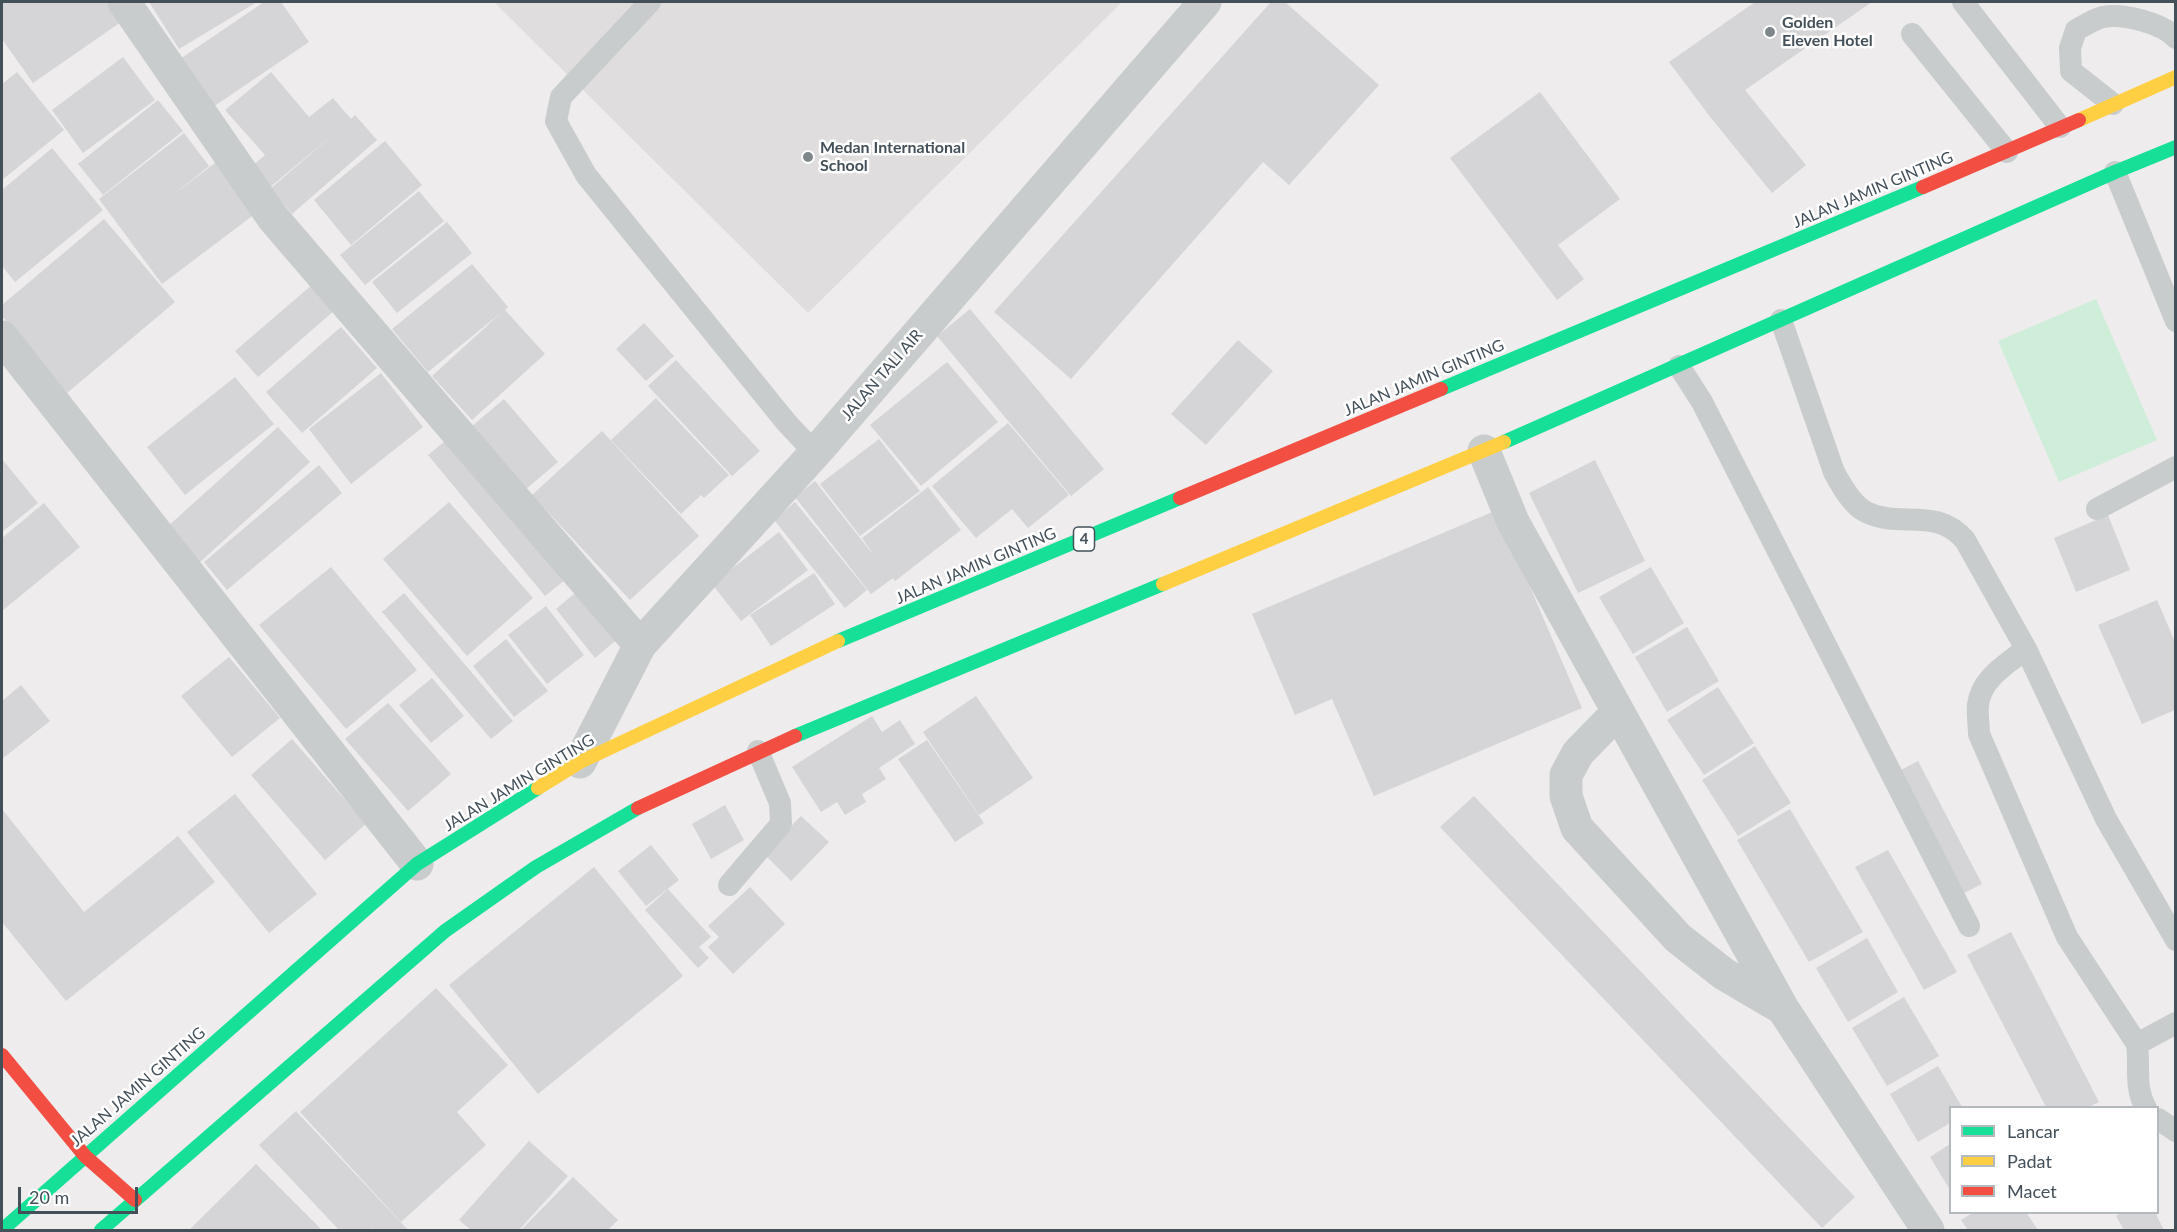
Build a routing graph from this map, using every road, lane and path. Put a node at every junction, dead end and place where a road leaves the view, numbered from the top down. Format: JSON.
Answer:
{"nodes":[{"id":1,"x":124,"y":2,"type":"edge"},
{"id":2,"x":650,"y":2,"type":"edge"},
{"id":3,"x":1205,"y":2,"type":"edge"},
{"id":4,"x":1964,"y":2,"type":"edge"},
{"id":5,"x":1912,"y":34,"type":"dead end"},
{"id":6,"x":2175,"y":38,"type":"edge"},
{"id":7,"x":2175,"y":78,"type":"edge"},
{"id":8,"x":2113,"y":104,"type":"junction"},
{"id":9,"x":2060,"y":127,"type":"junction"},
{"id":10,"x":2175,"y":147,"type":"edge"},
{"id":11,"x":2007,"y":152,"type":"junction"},
{"id":12,"x":2115,"y":171,"type":"junction"},
{"id":13,"x":1781,"y":320,"type":"junction"},
{"id":14,"x":2175,"y":321,"type":"edge"},
{"id":15,"x":2,"y":337,"type":"edge"},
{"id":16,"x":1679,"y":366,"type":"junction"},
{"id":17,"x":1484,"y":451,"type":"junction"},
{"id":18,"x":815,"y":453,"type":"junction"},
{"id":19,"x":2175,"y":467,"type":"edge"},
{"id":20,"x":2097,"y":509,"type":"dead end"},
{"id":21,"x":640,"y":645,"type":"junction"},
{"id":22,"x":2026,"y":649,"type":"junction"},
{"id":23,"x":1618,"y":712,"type":"junction"},
{"id":24,"x":758,"y":751,"type":"junction"},
{"id":25,"x":580,"y":762,"type":"junction"},
{"id":26,"x":417,"y":864,"type":"junction"},
{"id":27,"x":729,"y":885,"type":"dead end"},
{"id":28,"x":1969,"y":926,"type":"dead end"},
{"id":29,"x":2175,"y":940,"type":"edge"},
{"id":30,"x":1783,"y":1009,"type":"junction"},
{"id":31,"x":2175,"y":1023,"type":"edge"},
{"id":32,"x":2137,"y":1044,"type":"junction"},
{"id":33,"x":2,"y":1055,"type":"edge"},
{"id":34,"x":2145,"y":1106,"type":"edge"},
{"id":35,"x":2159,"y":1120,"type":"edge"},
{"id":36,"x":2175,"y":1131,"type":"edge"},
{"id":37,"x":85,"y":1156,"type":"junction"},
{"id":38,"x":135,"y":1200,"type":"junction"},
{"id":39,"x":2,"y":1230,"type":"edge"},
{"id":40,"x":101,"y":1230,"type":"edge"},
{"id":41,"x":1928,"y":1230,"type":"edge"}],
"edges":[{"from":1,"to":21,"type":"street"},
{"from":2,"to":18,"type":"lane"},
{"from":3,"to":18,"type":"street","name":"JALAN TALI AIR"},
{"from":4,"to":9,"type":"lane"},
{"from":5,"to":11,"type":"lane"},
{"from":6,"to":8,"type":"lane"},
{"from":7,"to":8,"type":"main road","name":"JALAN JAMIN GINTING","number":"4"},
{"from":8,"to":9,"type":"main road","name":"JALAN JAMIN GINTING","number":"4"},
{"from":9,"to":11,"type":"main road","name":"JALAN JAMIN GINTING","number":"4"},
{"from":10,"to":12,"type":"main road"},
{"from":11,"to":25,"type":"main road","name":"JALAN JAMIN GINTING","number":"4"},
{"from":12,"to":13,"type":"main road"},
{"from":12,"to":14,"type":"lane"},
{"from":13,"to":16,"type":"main road"},
{"from":13,"to":22,"type":"lane"},
{"from":15,"to":26,"type":"street"},
{"from":16,"to":17,"type":"main road"},
{"from":16,"to":28,"type":"lane"},
{"from":17,"to":23,"type":"street"},
{"from":17,"to":24,"type":"main road"},
{"from":18,"to":21,"type":"street","name":"JALAN TALI AIR"},
{"from":19,"to":20,"type":"lane"},
{"from":21,"to":25,"type":"street","name":"JALAN TALI AIR"},
{"from":22,"to":29,"type":"lane"},
{"from":22,"to":32,"type":"lane"},
{"from":23,"to":30,"type":"street"},
{"from":23,"to":30,"type":"street"},
{"from":24,"to":27,"type":"lane"},
{"from":24,"to":38,"type":"main road"},
{"from":25,"to":26,"type":"main road","name":"JALAN JAMIN GINTING","number":"4"},
{"from":26,"to":37,"type":"main road","name":"JALAN JAMIN GINTING","number":"4"},
{"from":30,"to":41,"type":"street"},
{"from":31,"to":32,"type":"lane"},
{"from":32,"to":34,"type":"lane"},
{"from":33,"to":37,"type":"main road"},
{"from":35,"to":36,"type":"lane"},
{"from":37,"to":38,"type":"main road"},
{"from":37,"to":39,"type":"main road","name":"JALAN JAMIN GINTING","number":"4"},
{"from":38,"to":40,"type":"main road"}]}
